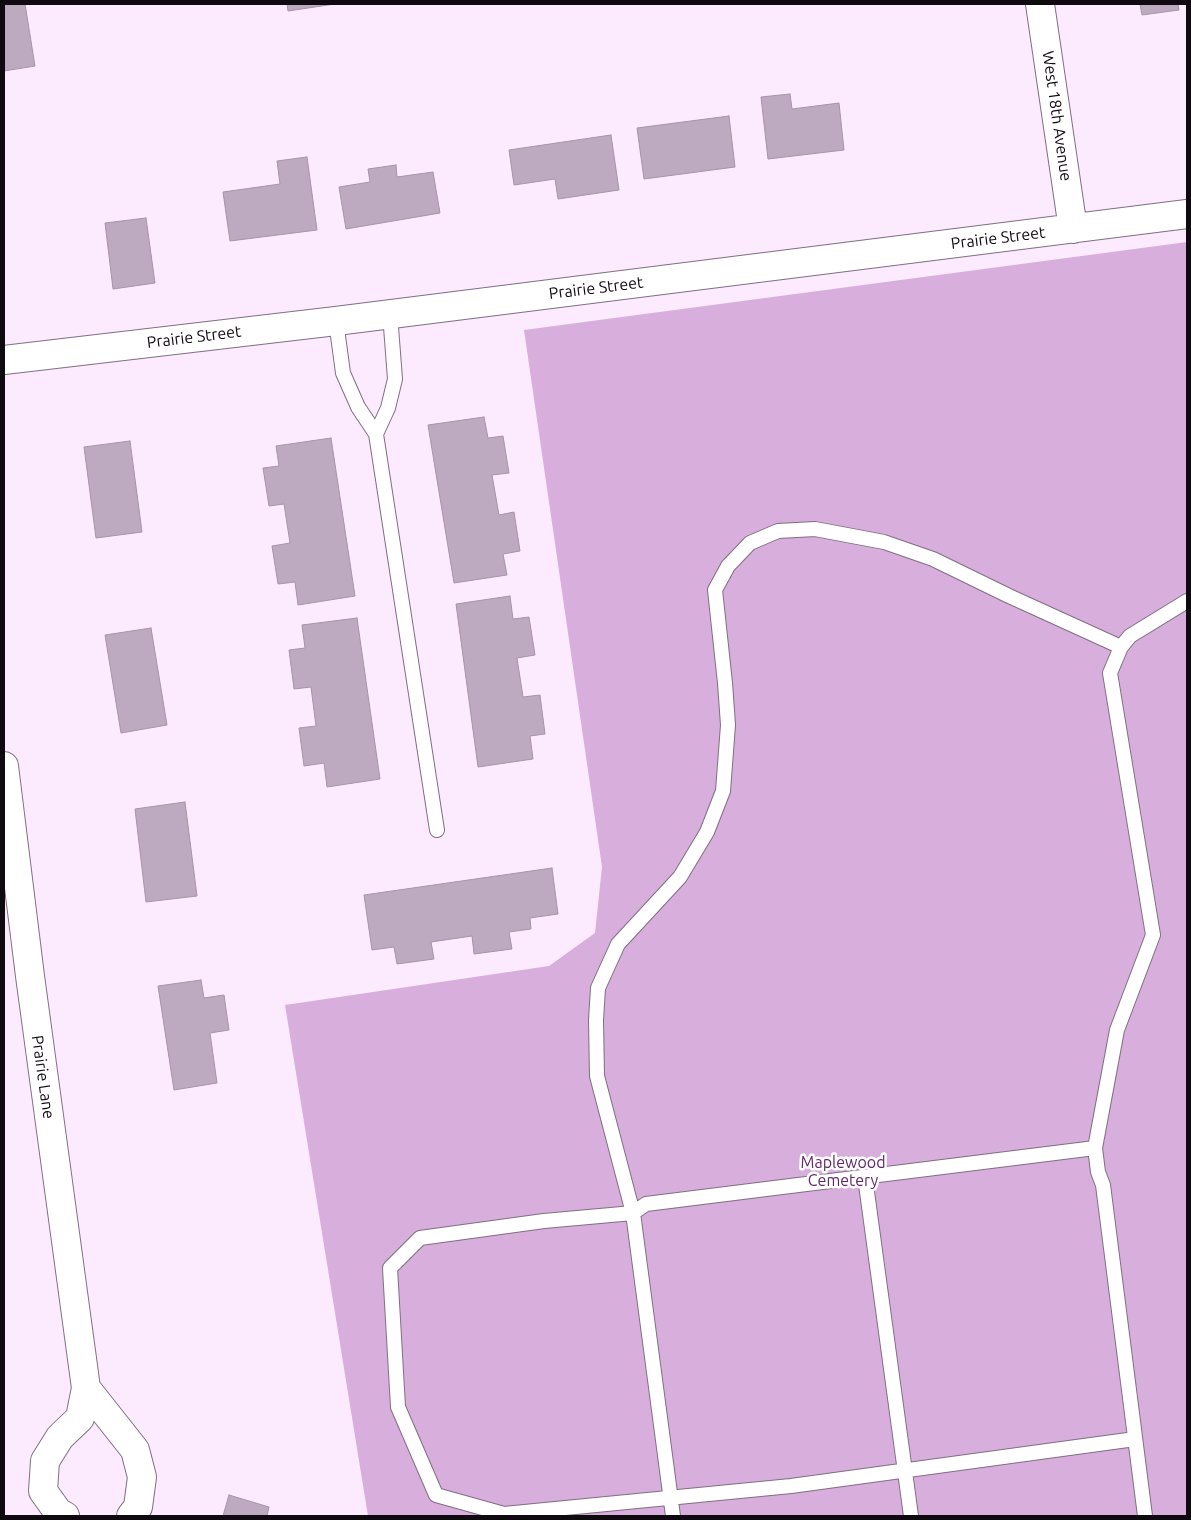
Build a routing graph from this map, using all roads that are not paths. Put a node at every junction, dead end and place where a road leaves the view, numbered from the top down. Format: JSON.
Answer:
{"nodes":[{"id":1,"x":1040,"y":4,"type":"edge"},
{"id":2,"x":1187,"y":214,"type":"edge"},
{"id":3,"x":1073,"y":229,"type":"junction"},
{"id":4,"x":390,"y":314,"type":"junction"},
{"id":5,"x":336,"y":321,"type":"junction"},
{"id":6,"x":4,"y":360,"type":"edge"},
{"id":7,"x":376,"y":434,"type":"junction"},
{"id":8,"x":1187,"y":601,"type":"edge"},
{"id":9,"x":1121,"y":647,"type":"junction"},
{"id":10,"x":4,"y":766,"type":"edge"},
{"id":11,"x":437,"y":830,"type":"dead end"},
{"id":12,"x":1095,"y":1148,"type":"junction"},
{"id":13,"x":865,"y":1177,"type":"junction"},
{"id":14,"x":633,"y":1213,"type":"junction"},
{"id":15,"x":86,"y":1388,"type":"junction"},
{"id":16,"x":1135,"y":1439,"type":"junction"},
{"id":17,"x":905,"y":1470,"type":"junction"},
{"id":18,"x":671,"y":1498,"type":"junction"},
{"id":19,"x":65,"y":1516,"type":"edge"},
{"id":20,"x":131,"y":1516,"type":"edge"},
{"id":21,"x":673,"y":1516,"type":"edge"},
{"id":22,"x":911,"y":1516,"type":"edge"},
{"id":23,"x":1144,"y":1516,"type":"edge"}],
"edges":[{"from":1,"to":3,"type":"street","name":"West 18th Avenue"},
{"from":2,"to":3,"type":"street","name":"Prairie Street"},
{"from":3,"to":4,"type":"street","name":"Prairie Street"},
{"from":4,"to":5,"type":"street","name":"Prairie Street"},
{"from":4,"to":7,"type":"lane"},
{"from":5,"to":6,"type":"street","name":"Prairie Street"},
{"from":5,"to":7,"type":"lane"},
{"from":7,"to":11,"type":"lane"},
{"from":8,"to":9,"type":"lane"},
{"from":9,"to":12,"type":"lane"},
{"from":9,"to":14,"type":"lane"},
{"from":10,"to":15,"type":"street","name":"Prairie Lane"},
{"from":12,"to":13,"type":"lane"},
{"from":12,"to":16,"type":"lane"},
{"from":13,"to":14,"type":"lane"},
{"from":13,"to":17,"type":"lane"},
{"from":14,"to":18,"type":"lane"},
{"from":14,"to":18,"type":"lane"},
{"from":15,"to":19,"type":"street","name":"Prairie Lane"},
{"from":15,"to":20,"type":"street"},
{"from":16,"to":17,"type":"lane"},
{"from":16,"to":23,"type":"lane"},
{"from":17,"to":18,"type":"lane"},
{"from":17,"to":22,"type":"lane"},
{"from":18,"to":21,"type":"lane"}]}
